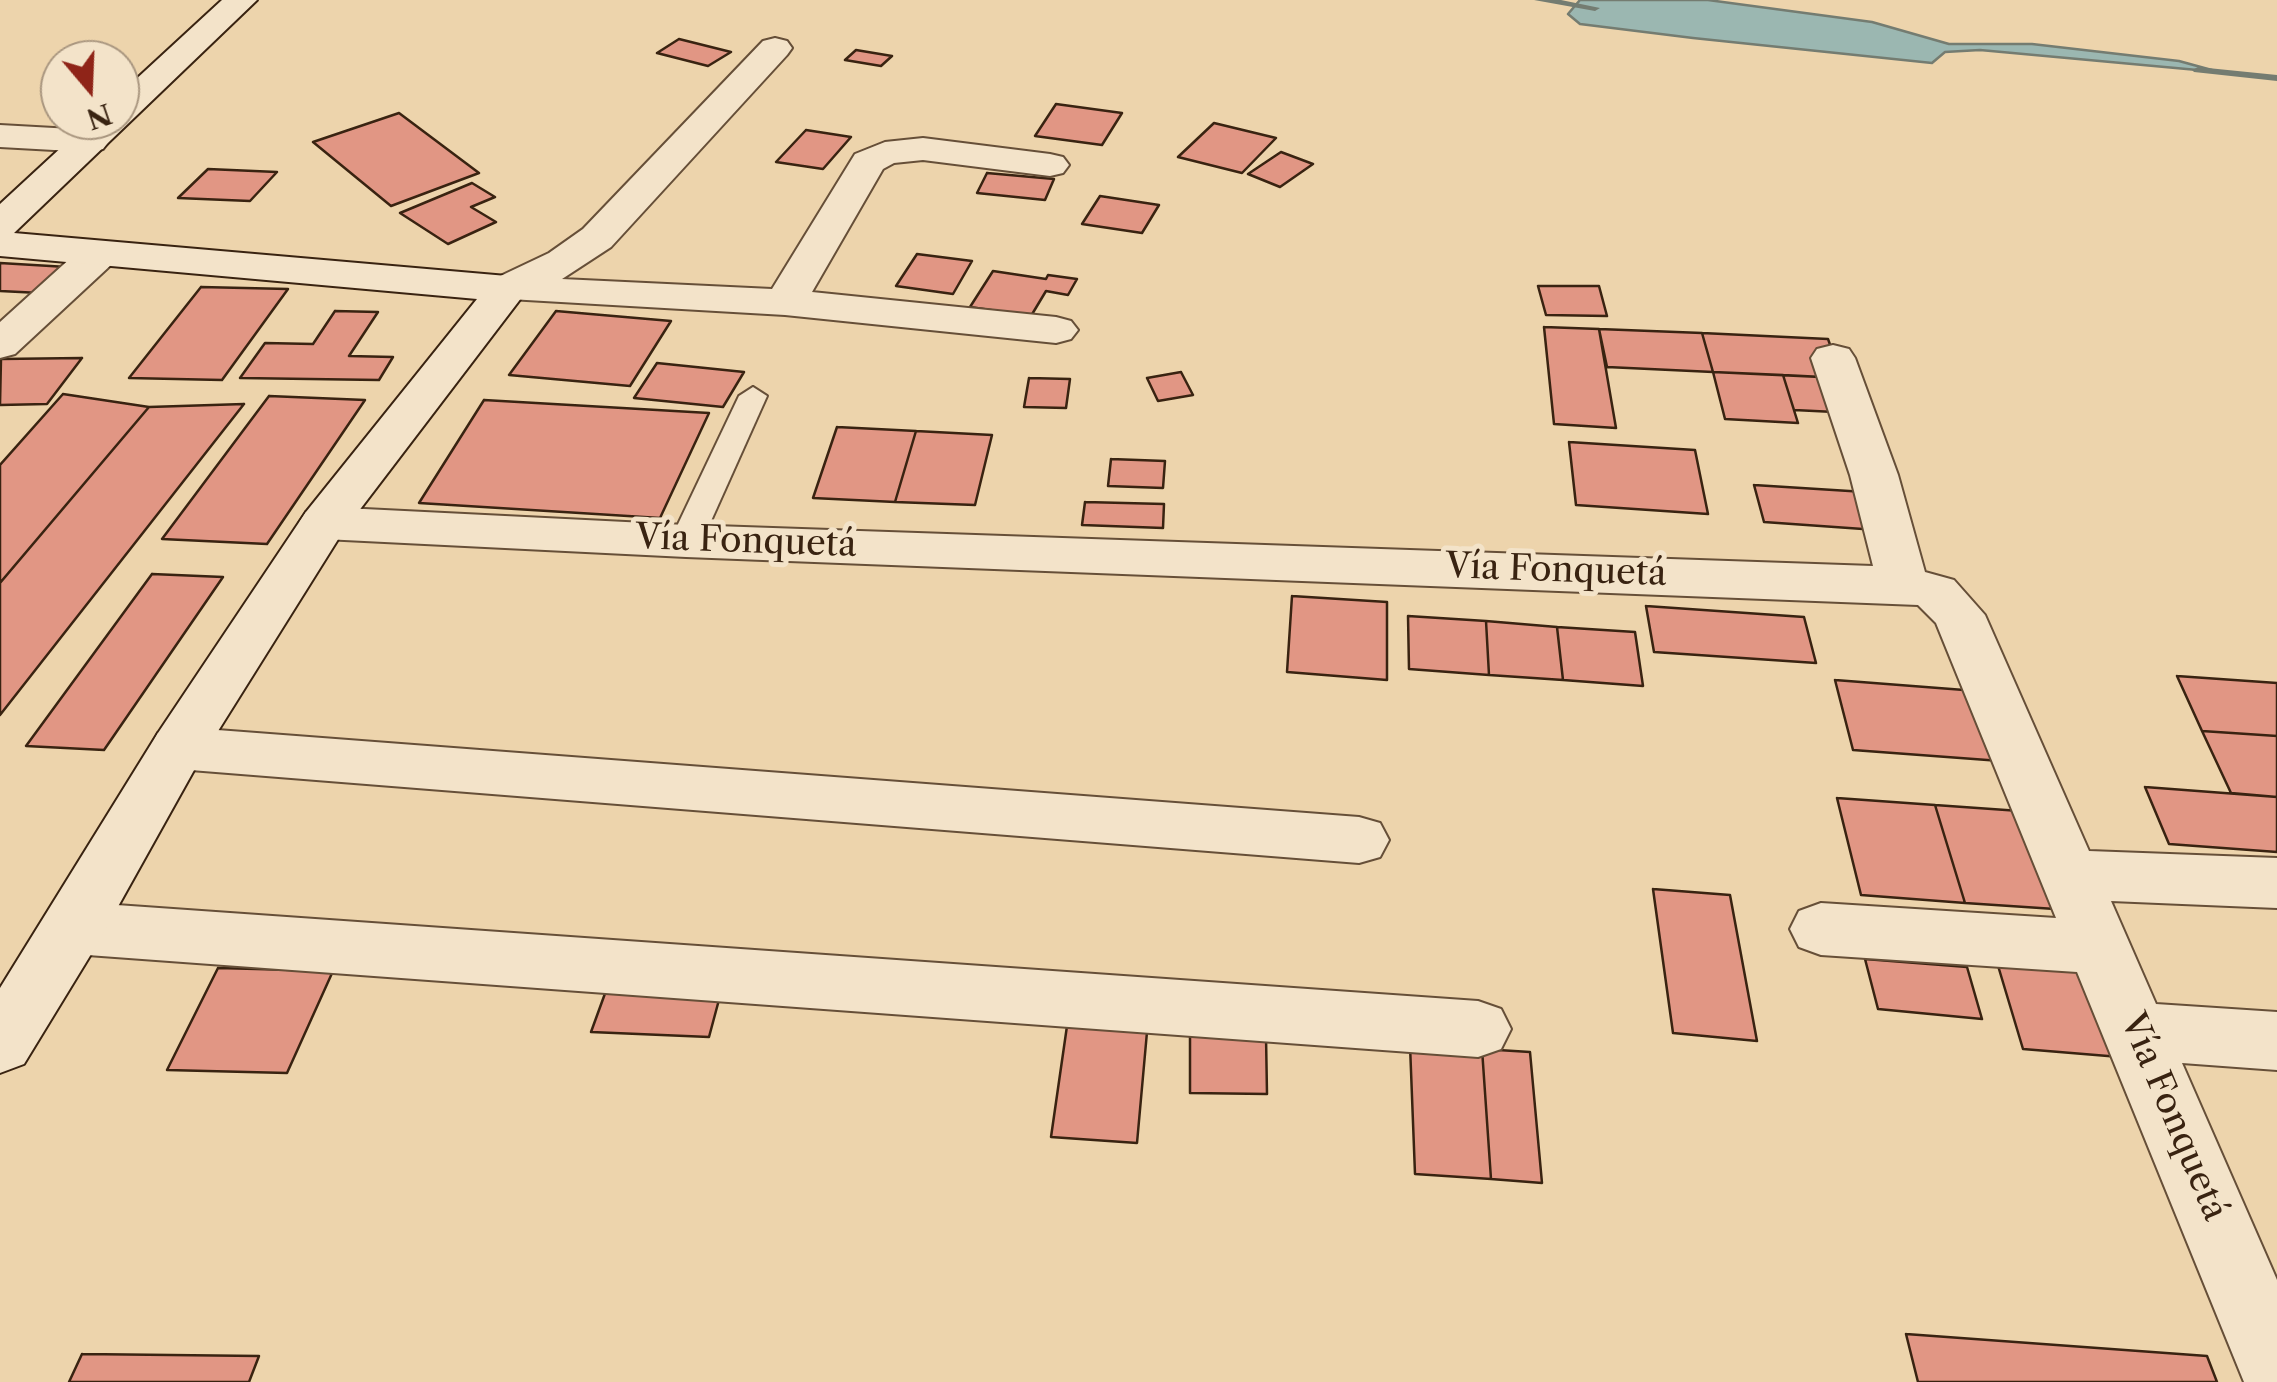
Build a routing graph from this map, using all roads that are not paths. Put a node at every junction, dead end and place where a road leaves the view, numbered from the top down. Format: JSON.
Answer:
{"nodes":[{"id":1,"x":240,"y":0,"type":"edge"},
{"id":2,"x":775,"y":48,"type":"dead end"},
{"id":3,"x":140,"y":94,"type":"edge"},
{"id":4,"x":40,"y":134,"type":"edge"},
{"id":5,"x":0,"y":136,"type":"edge"},
{"id":6,"x":90,"y":140,"type":"edge"},
{"id":7,"x":1050,"y":165,"type":"dead end"},
{"id":8,"x":0,"y":224,"type":"edge"},
{"id":9,"x":0,"y":244,"type":"edge"},
{"id":10,"x":98,"y":255,"type":"junction"},
{"id":11,"x":507,"y":289,"type":"junction"},
{"id":12,"x":785,"y":302,"type":"junction"},
{"id":13,"x":1056,"y":330,"type":"dead end"},
{"id":14,"x":0,"y":346,"type":"edge"},
{"id":15,"x":1832,"y":358,"type":"dead end"},
{"id":16,"x":753,"y":396,"type":"dead end"},
{"id":17,"x":324,"y":523,"type":"junction"},
{"id":18,"x":686,"y":541,"type":"junction"},
{"id":19,"x":1902,"y":584,"type":"junction"},
{"id":20,"x":178,"y":748,"type":"junction"},
{"id":21,"x":1359,"y":840,"type":"dead end"},
{"id":22,"x":2067,"y":875,"type":"junction"},
{"id":23,"x":2277,"y":883,"type":"edge"},
{"id":24,"x":74,"y":928,"type":"junction"},
{"id":25,"x":1821,"y":929,"type":"dead end"},
{"id":26,"x":2099,"y":946,"type":"junction"},
{"id":27,"x":1478,"y":1029,"type":"dead end"},
{"id":28,"x":2137,"y":1030,"type":"junction"},
{"id":29,"x":2277,"y":1041,"type":"edge"},
{"id":30,"x":0,"y":1044,"type":"edge"},
{"id":31,"x":2277,"y":1369,"type":"edge"}],
"edges":[{"from":1,"to":3,"type":"street"},
{"from":2,"to":11,"type":"street"},
{"from":4,"to":5,"type":"street"},
{"from":6,"to":8,"type":"street"},
{"from":7,"to":12,"type":"street"},
{"from":9,"to":10,"type":"street"},
{"from":10,"to":11,"type":"street"},
{"from":10,"to":14,"type":"street"},
{"from":11,"to":12,"type":"street"},
{"from":11,"to":17,"type":"street"},
{"from":12,"to":13,"type":"street"},
{"from":15,"to":19,"type":"street"},
{"from":16,"to":18,"type":"lane"},
{"from":17,"to":18,"type":"street","name":"Vía Fonquetá"},
{"from":17,"to":20,"type":"street"},
{"from":18,"to":19,"type":"street","name":"Vía Fonquetá"},
{"from":19,"to":22,"type":"street","name":"Vía Fonquetá"},
{"from":20,"to":21,"type":"street"},
{"from":20,"to":24,"type":"street"},
{"from":22,"to":23,"type":"street"},
{"from":22,"to":26,"type":"street","name":"Vía Fonquetá"},
{"from":24,"to":27,"type":"street"},
{"from":24,"to":30,"type":"street"},
{"from":25,"to":26,"type":"street"},
{"from":26,"to":28,"type":"street","name":"Vía Fonquetá"},
{"from":28,"to":29,"type":"street"},
{"from":28,"to":31,"type":"street","name":"Vía Fonquetá"}]}
